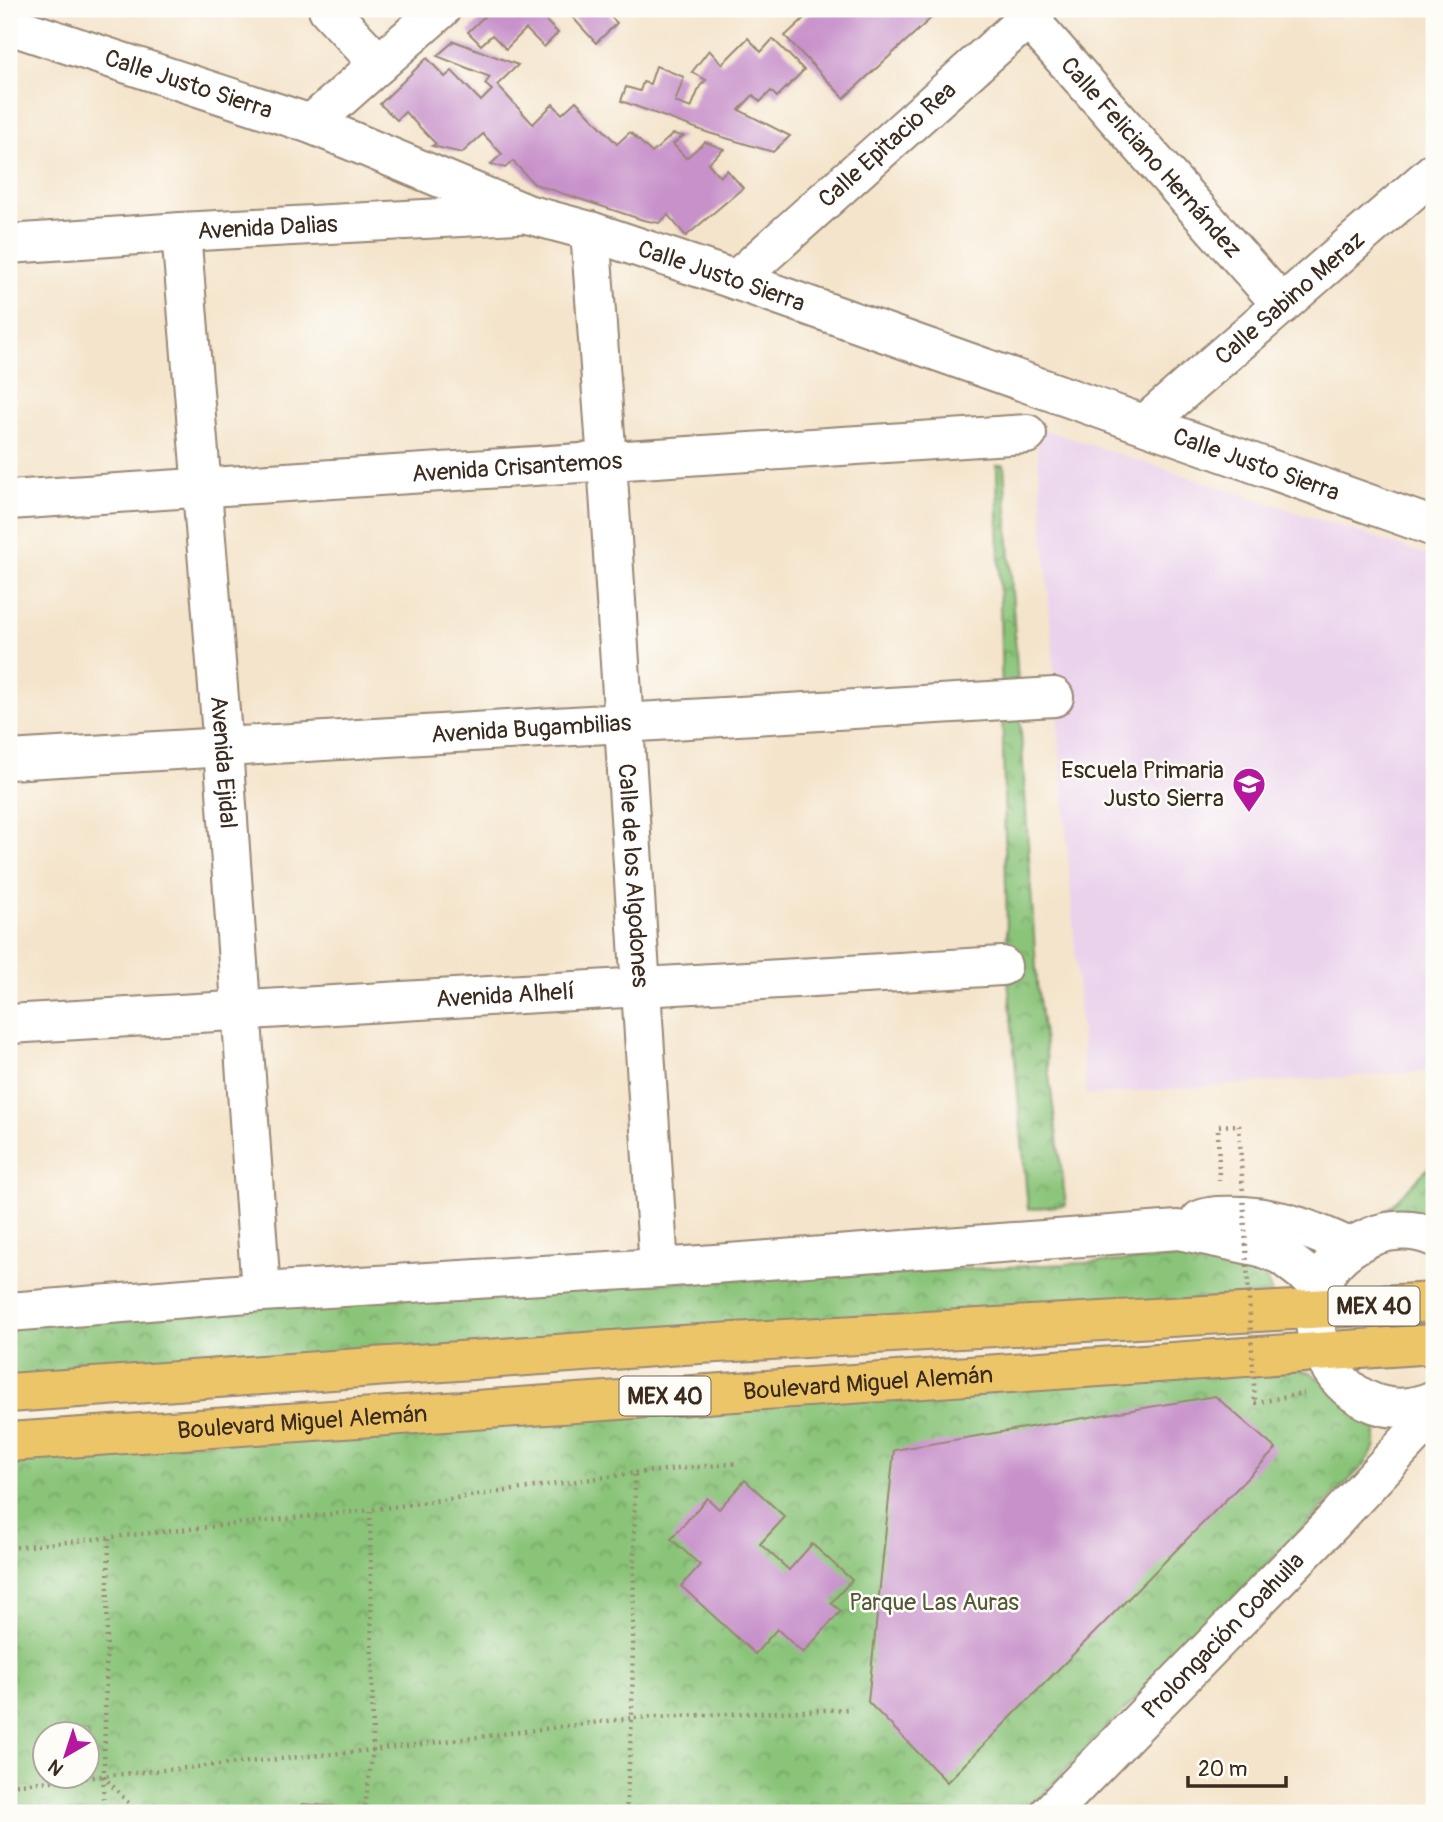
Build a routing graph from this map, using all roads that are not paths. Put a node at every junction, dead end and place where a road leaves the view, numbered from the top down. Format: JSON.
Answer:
{"nodes":[{"id":1,"x":328,"y":9,"type":"edge"},
{"id":2,"x":441,"y":9,"type":"edge"},
{"id":3,"x":1029,"y":12,"type":"edge"},
{"id":4,"x":9,"y":25,"type":"edge"},
{"id":5,"x":379,"y":64,"type":"junction"},
{"id":6,"x":311,"y":124,"type":"junction"},
{"id":7,"x":1434,"y":172,"type":"edge"},
{"id":8,"x":527,"y":214,"type":"junction"},
{"id":9,"x":590,"y":231,"type":"junction"},
{"id":10,"x":181,"y":232,"type":"junction"},
{"id":11,"x":9,"y":244,"type":"edge"},
{"id":12,"x":736,"y":280,"type":"junction"},
{"id":13,"x":1282,"y":305,"type":"junction"},
{"id":14,"x":1145,"y":425,"type":"junction"},
{"id":15,"x":1027,"y":434,"type":"dead end"},
{"id":16,"x":607,"y":461,"type":"junction"},
{"id":17,"x":202,"y":487,"type":"junction"},
{"id":18,"x":9,"y":500,"type":"edge"},
{"id":19,"x":1434,"y":527,"type":"edge"},
{"id":20,"x":1054,"y":697,"type":"dead end"},
{"id":21,"x":624,"y":723,"type":"junction"},
{"id":22,"x":223,"y":748,"type":"junction"},
{"id":23,"x":9,"y":760,"type":"edge"},
{"id":24,"x":1002,"y":966,"type":"dead end"},
{"id":25,"x":641,"y":987,"type":"junction"},
{"id":26,"x":241,"y":1010,"type":"junction"},
{"id":27,"x":9,"y":1024,"type":"edge"},
{"id":28,"x":1431,"y":1228,"type":"edge"},
{"id":29,"x":1178,"y":1230,"type":"junction"},
{"id":30,"x":1349,"y":1248,"type":"junction"},
{"id":31,"x":659,"y":1268,"type":"junction"},
{"id":32,"x":261,"y":1292,"type":"junction"},
{"id":33,"x":1317,"y":1297,"type":"junction"},
{"id":34,"x":1434,"y":1302,"type":"edge"},
{"id":35,"x":9,"y":1312,"type":"edge"},
{"id":36,"x":1434,"y":1344,"type":"edge"},
{"id":37,"x":1321,"y":1352,"type":"junction"},
{"id":38,"x":9,"y":1393,"type":"edge"},
{"id":39,"x":1434,"y":1400,"type":"edge"},
{"id":40,"x":1390,"y":1406,"type":"junction"},
{"id":41,"x":1434,"y":1413,"type":"edge"},
{"id":42,"x":9,"y":1442,"type":"edge"},
{"id":43,"x":1395,"y":1453,"type":"junction"},
{"id":44,"x":1050,"y":1813,"type":"edge"}],
"edges":[{"from":1,"to":5,"type":"street"},
{"from":2,"to":5,"type":"street"},
{"from":3,"to":12,"type":"street","name":"Calle Epitacio Rea"},
{"from":3,"to":13,"type":"street","name":"Calle Feliciano Hernández"},
{"from":4,"to":6,"type":"street","name":"Calle Justo Sierra"},
{"from":5,"to":6,"type":"street"},
{"from":6,"to":8,"type":"street","name":"Calle Justo Sierra"},
{"from":7,"to":13,"type":"street","name":"Calle Sabino Meraz"},
{"from":8,"to":9,"type":"street","name":"Calle Justo Sierra"},
{"from":8,"to":10,"type":"street","name":"Avenida Dalias"},
{"from":9,"to":12,"type":"street","name":"Calle Justo Sierra"},
{"from":9,"to":16,"type":"street","name":"Calle de los Algodones"},
{"from":10,"to":11,"type":"street","name":"Avenida Dalias"},
{"from":10,"to":17,"type":"street","name":"Avenida Ejidal"},
{"from":12,"to":14,"type":"street","name":"Calle Justo Sierra"},
{"from":13,"to":14,"type":"street","name":"Calle Sabino Meraz"},
{"from":14,"to":19,"type":"street","name":"Calle Justo Sierra"},
{"from":15,"to":16,"type":"street","name":"Avenida Crisantemos"},
{"from":16,"to":17,"type":"street","name":"Avenida Crisantemos"},
{"from":16,"to":21,"type":"street","name":"Calle de los Algodones"},
{"from":17,"to":18,"type":"street","name":"Avenida Crisantemos"},
{"from":17,"to":22,"type":"street","name":"Avenida Ejidal"},
{"from":20,"to":21,"type":"street","name":"Avenida Bugambilias"},
{"from":21,"to":22,"type":"street","name":"Avenida Bugambilias"},
{"from":21,"to":25,"type":"street","name":"Calle de los Algodones"},
{"from":22,"to":23,"type":"street","name":"Avenida Bugambilias"},
{"from":22,"to":26,"type":"street","name":"Avenida Ejidal"},
{"from":24,"to":25,"type":"street","name":"Avenida Alhelí"},
{"from":25,"to":26,"type":"street","name":"Avenida Alhelí"},
{"from":25,"to":31,"type":"street","name":"Calle de los Algodones"},
{"from":26,"to":27,"type":"street","name":"Avenida Alhelí"},
{"from":26,"to":32,"type":"street","name":"Avenida Ejidal"},
{"from":28,"to":30,"type":"street"},
{"from":29,"to":30,"type":"street"},
{"from":29,"to":31,"type":"street"},
{"from":29,"to":33,"type":"street"},
{"from":30,"to":33,"type":"street"},
{"from":31,"to":32,"type":"street"},
{"from":32,"to":35,"type":"street"},
{"from":33,"to":34,"type":"main road","name":"Boulevard Miguel Alemán","number":"MEX 40"},
{"from":33,"to":37,"type":"street"},
{"from":33,"to":38,"type":"main road","name":"Boulevard Miguel Alemán","number":"MEX 40"},
{"from":36,"to":37,"type":"main road","name":"Boulevard Miguel Alemán","number":"MEX 40"},
{"from":37,"to":40,"type":"street"},
{"from":37,"to":42,"type":"main road","name":"Boulevard Miguel Alemán","number":"MEX 40"},
{"from":39,"to":40,"type":"street"},
{"from":40,"to":43,"type":"street"},
{"from":41,"to":43,"type":"street","name":"Prolongación Coahuila"},
{"from":43,"to":44,"type":"street","name":"Prolongación Coahuila"}]}
